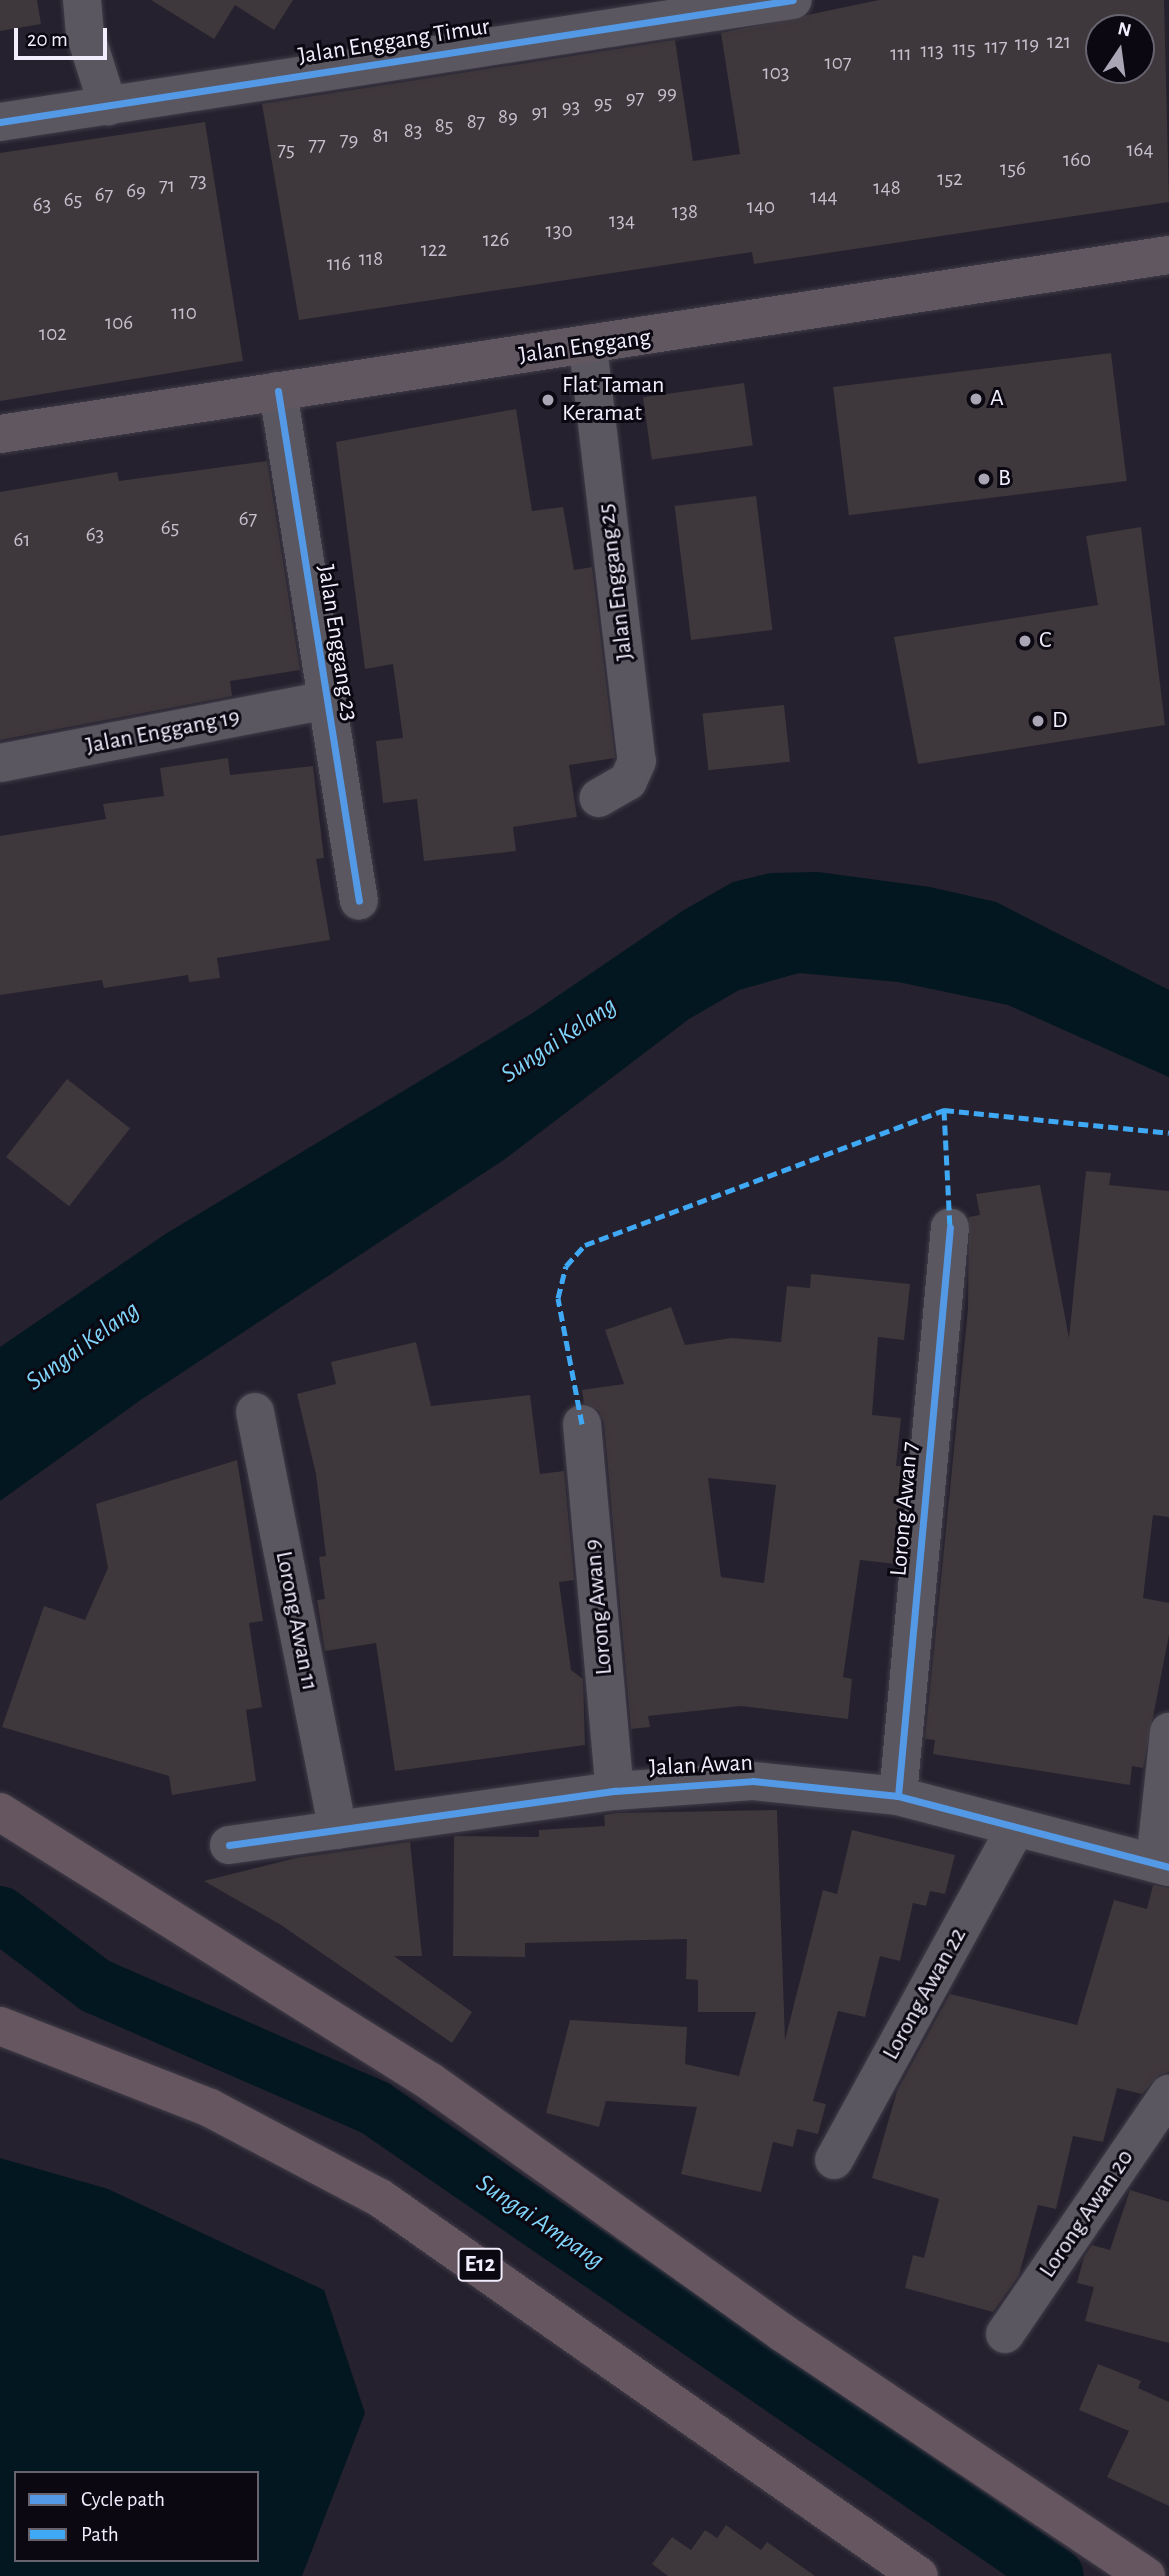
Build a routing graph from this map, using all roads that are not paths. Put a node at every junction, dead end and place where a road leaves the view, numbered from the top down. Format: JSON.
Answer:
{"nodes":[{"id":1,"x":82,"y":0,"type":"edge"},
{"id":2,"x":793,"y":0,"type":"edge"},
{"id":3,"x":687,"y":8,"type":"edge"},
{"id":4,"x":108,"y":106,"type":"junction"},
{"id":5,"x":0,"y":122,"type":"edge"},
{"id":6,"x":1169,"y":255,"type":"edge"},
{"id":7,"x":588,"y":347,"type":"junction"},
{"id":8,"x":278,"y":391,"type":"junction"},
{"id":9,"x":0,"y":435,"type":"edge"},
{"id":10,"x":327,"y":700,"type":"junction"},
{"id":11,"x":0,"y":763,"type":"edge"},
{"id":12,"x":598,"y":798,"type":"dead end"},
{"id":13,"x":359,"y":901,"type":"dead end"},
{"id":14,"x":950,"y":1227,"type":"dead end"},
{"id":15,"x":255,"y":1412,"type":"dead end"},
{"id":16,"x":582,"y":1424,"type":"dead end"},
{"id":17,"x":1169,"y":1732,"type":"edge"},
{"id":18,"x":615,"y":1791,"type":"junction"},
{"id":19,"x":898,"y":1796,"type":"junction"},
{"id":20,"x":0,"y":1812,"type":"edge"},
{"id":21,"x":1016,"y":1828,"type":"junction"},
{"id":22,"x":338,"y":1830,"type":"junction"},
{"id":23,"x":229,"y":1845,"type":"dead end"},
{"id":24,"x":1162,"y":1865,"type":"edge"},
{"id":25,"x":0,"y":2026,"type":"edge"},
{"id":26,"x":1169,"y":2094,"type":"edge"},
{"id":27,"x":834,"y":2160,"type":"dead end"},
{"id":28,"x":1005,"y":2334,"type":"dead end"},
{"id":29,"x":919,"y":2576,"type":"edge"},
{"id":30,"x":1146,"y":2576,"type":"edge"}],
"edges":[{"from":1,"to":4,"type":"street"},
{"from":2,"to":3,"type":"street","name":"Jalan Enggang Timur"},
{"from":3,"to":4,"type":"street","name":"Jalan Enggang Timur"},
{"from":4,"to":5,"type":"street","name":"Jalan Enggang Timur"},
{"from":6,"to":7,"type":"main road","name":"Jalan Enggang"},
{"from":7,"to":8,"type":"main road","name":"Jalan Enggang"},
{"from":7,"to":12,"type":"street","name":"Jalan Enggang 25"},
{"from":8,"to":9,"type":"main road","name":"Jalan Enggang"},
{"from":8,"to":10,"type":"street","name":"Jalan Enggang 23"},
{"from":10,"to":11,"type":"street","name":"Jalan Enggang 19"},
{"from":10,"to":13,"type":"street","name":"Jalan Enggang 23"},
{"from":14,"to":19,"type":"street","name":"Lorong Awan 7"},
{"from":15,"to":22,"type":"street","name":"Lorong Awan 11"},
{"from":16,"to":18,"type":"street","name":"Lorong Awan 9"},
{"from":17,"to":24,"type":"street"},
{"from":18,"to":19,"type":"street","name":"Jalan Awan"},
{"from":18,"to":22,"type":"street","name":"Jalan Awan"},
{"from":19,"to":21,"type":"street","name":"Jalan Awan"},
{"from":20,"to":30,"type":"highway"},
{"from":21,"to":24,"type":"street","name":"Jalan Awan"},
{"from":21,"to":27,"type":"street","name":"Lorong Awan 22"},
{"from":22,"to":23,"type":"street","name":"Jalan Awan"},
{"from":25,"to":29,"type":"highway","number":"E12"},
{"from":26,"to":28,"type":"street","name":"Lorong Awan 20"}]}
